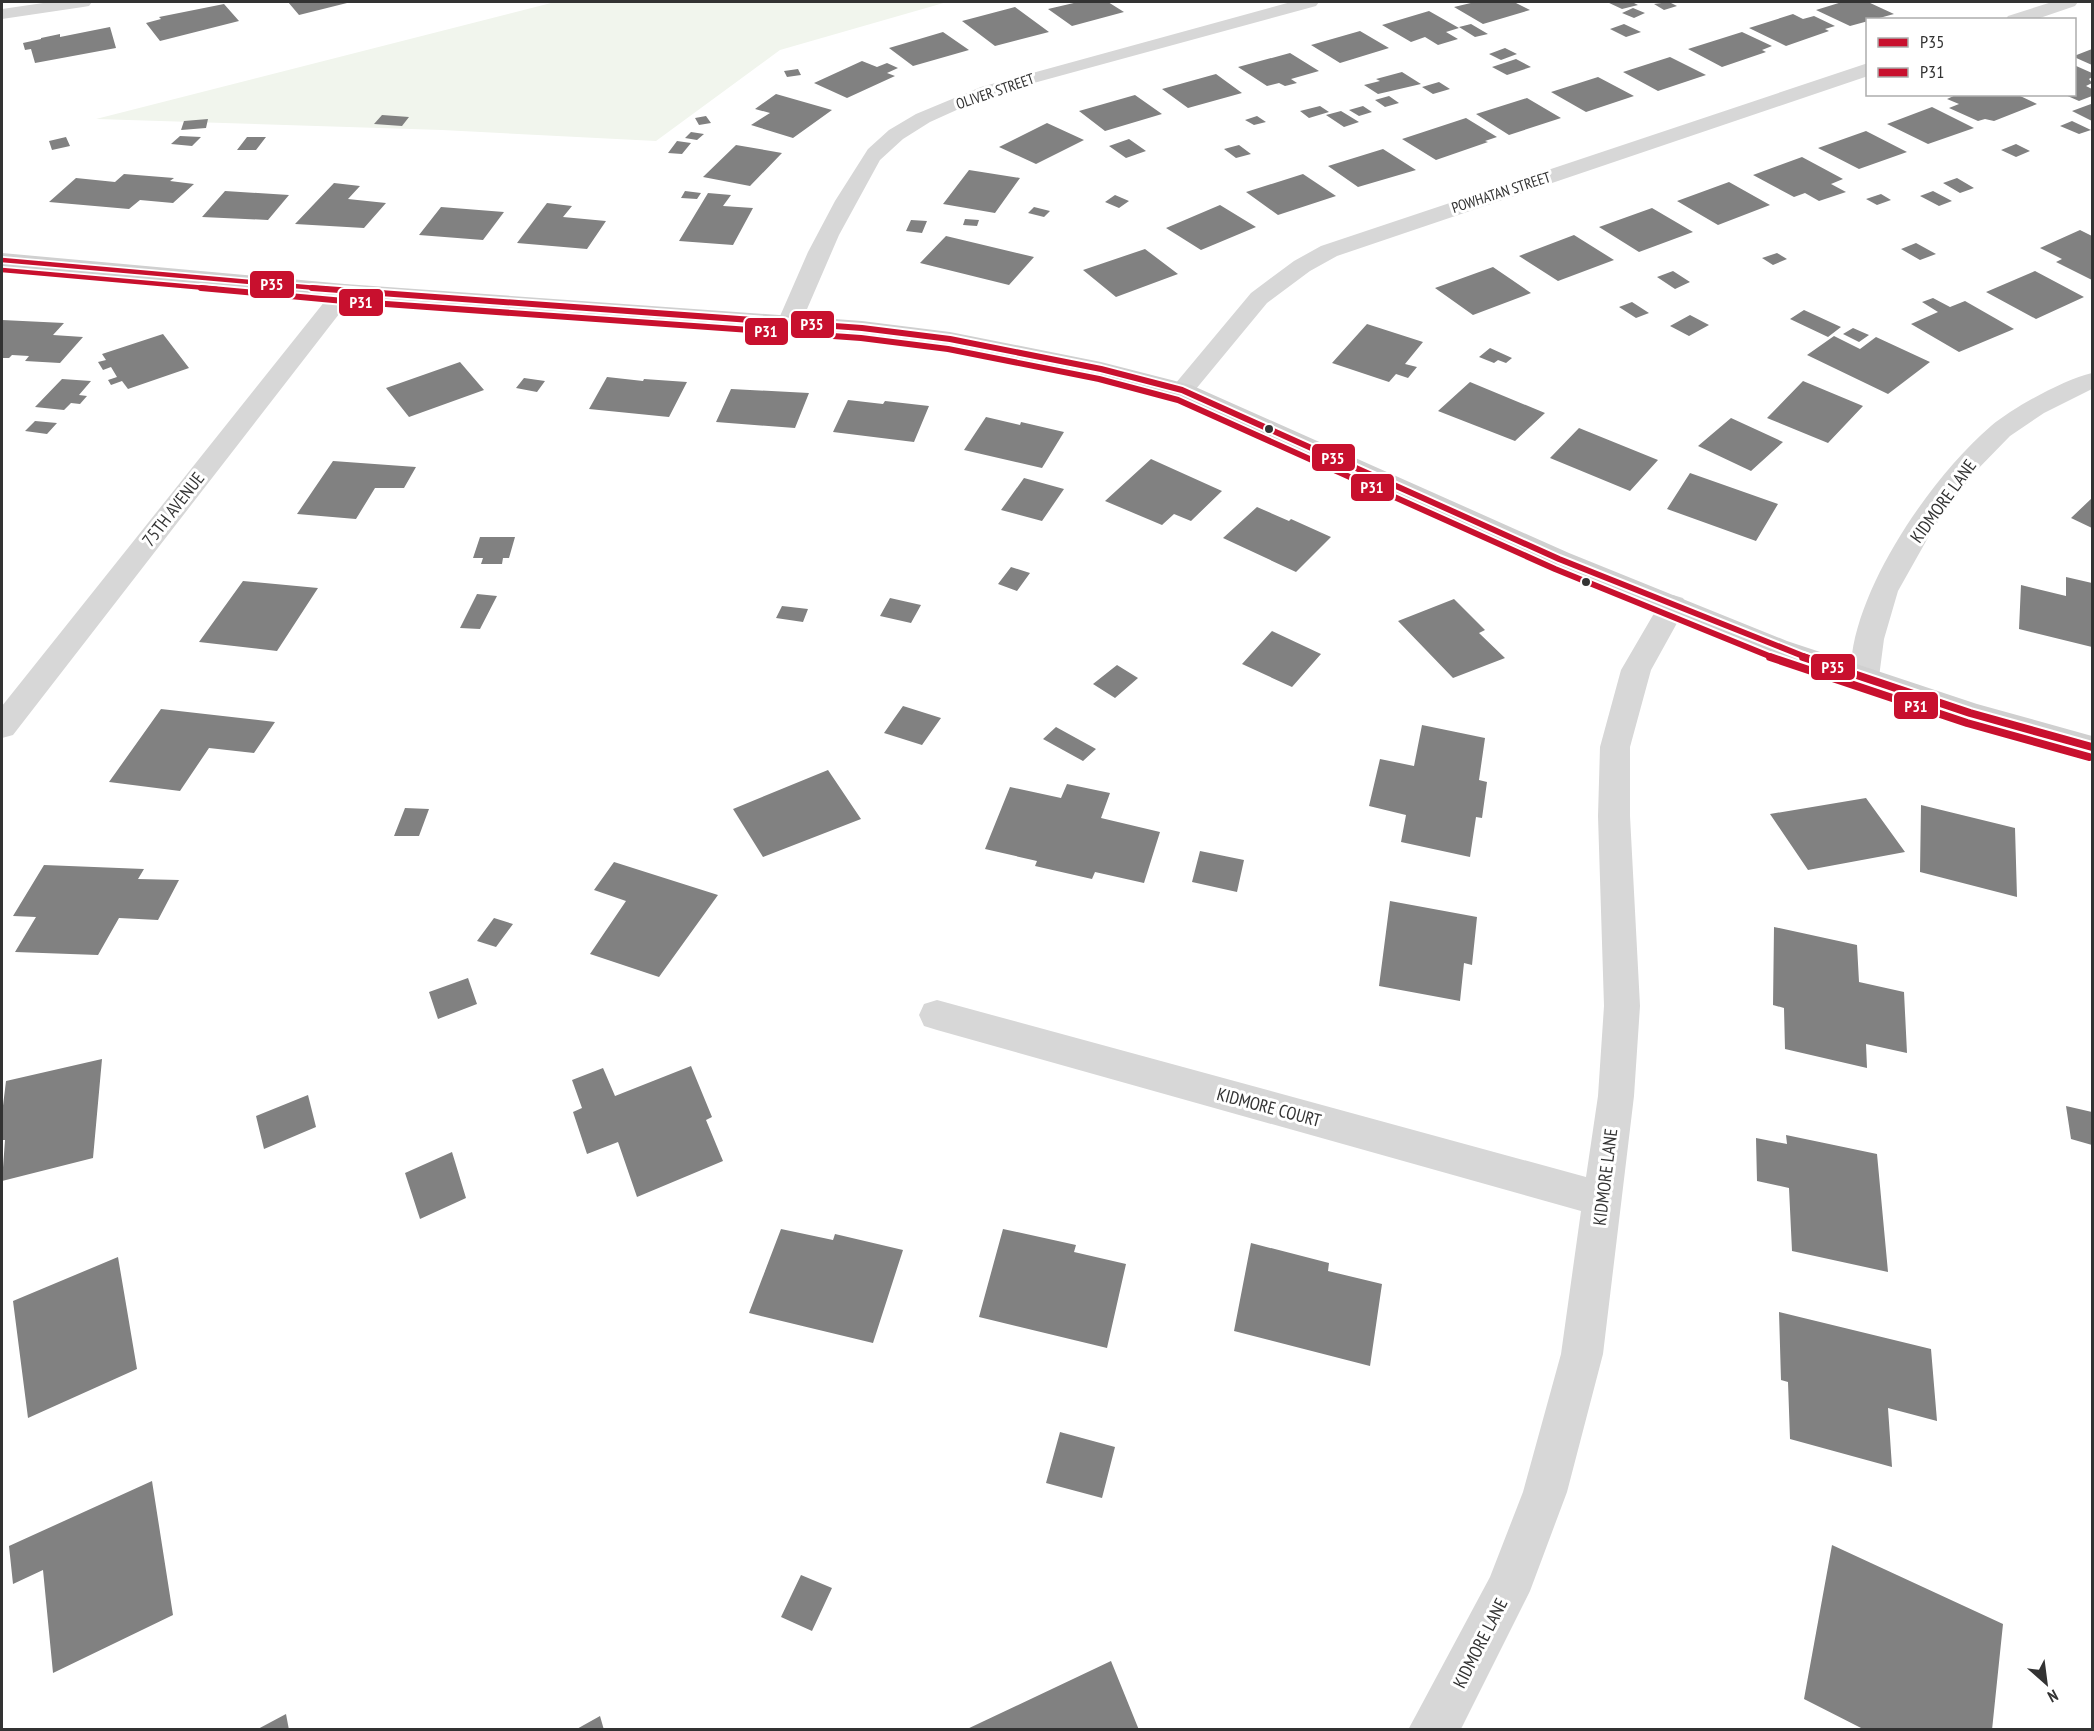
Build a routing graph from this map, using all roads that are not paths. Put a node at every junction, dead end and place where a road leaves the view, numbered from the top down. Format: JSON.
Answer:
{"nodes":[{"id":1,"x":83,"y":2,"type":"edge"},
{"id":2,"x":1310,"y":2,"type":"edge"},
{"id":3,"x":2069,"y":2,"type":"edge"},
{"id":4,"x":2,"y":14,"type":"edge"},
{"id":5,"x":2020,"y":18,"type":"edge"},
{"id":6,"x":1866,"y":70,"type":"edge"},
{"id":7,"x":2,"y":260,"type":"edge"},
{"id":8,"x":345,"y":291,"type":"junction"},
{"id":9,"x":789,"y":323,"type":"junction"},
{"id":10,"x":2092,"y":380,"type":"edge"},
{"id":11,"x":1182,"y":390,"type":"junction"},
{"id":12,"x":1673,"y":604,"type":"junction"},
{"id":13,"x":1864,"y":677,"type":"junction"},
{"id":14,"x":2,"y":727,"type":"edge"},
{"id":15,"x":2092,"y":747,"type":"edge"},
{"id":16,"x":937,"y":1015,"type":"dead end"},
{"id":17,"x":1602,"y":1199,"type":"junction"},
{"id":18,"x":1432,"y":1730,"type":"edge"}],
"edges":[{"from":1,"to":4,"type":"street"},
{"from":2,"to":9,"type":"street","name":"OLIVER STREET"},
{"from":3,"to":5,"type":"street"},
{"from":6,"to":11,"type":"street","name":"POWHATAN STREET"},
{"from":7,"to":8,"type":"street"},
{"from":8,"to":9,"type":"street"},
{"from":8,"to":14,"type":"street","name":"75TH AVENUE"},
{"from":9,"to":11,"type":"street"},
{"from":10,"to":13,"type":"street","name":"KIDMORE LANE"},
{"from":11,"to":12,"type":"street"},
{"from":12,"to":13,"type":"street"},
{"from":12,"to":17,"type":"street","name":"KIDMORE LANE"},
{"from":13,"to":15,"type":"street"},
{"from":16,"to":17,"type":"street","name":"KIDMORE COURT"},
{"from":17,"to":18,"type":"street","name":"KIDMORE LANE"}]}
